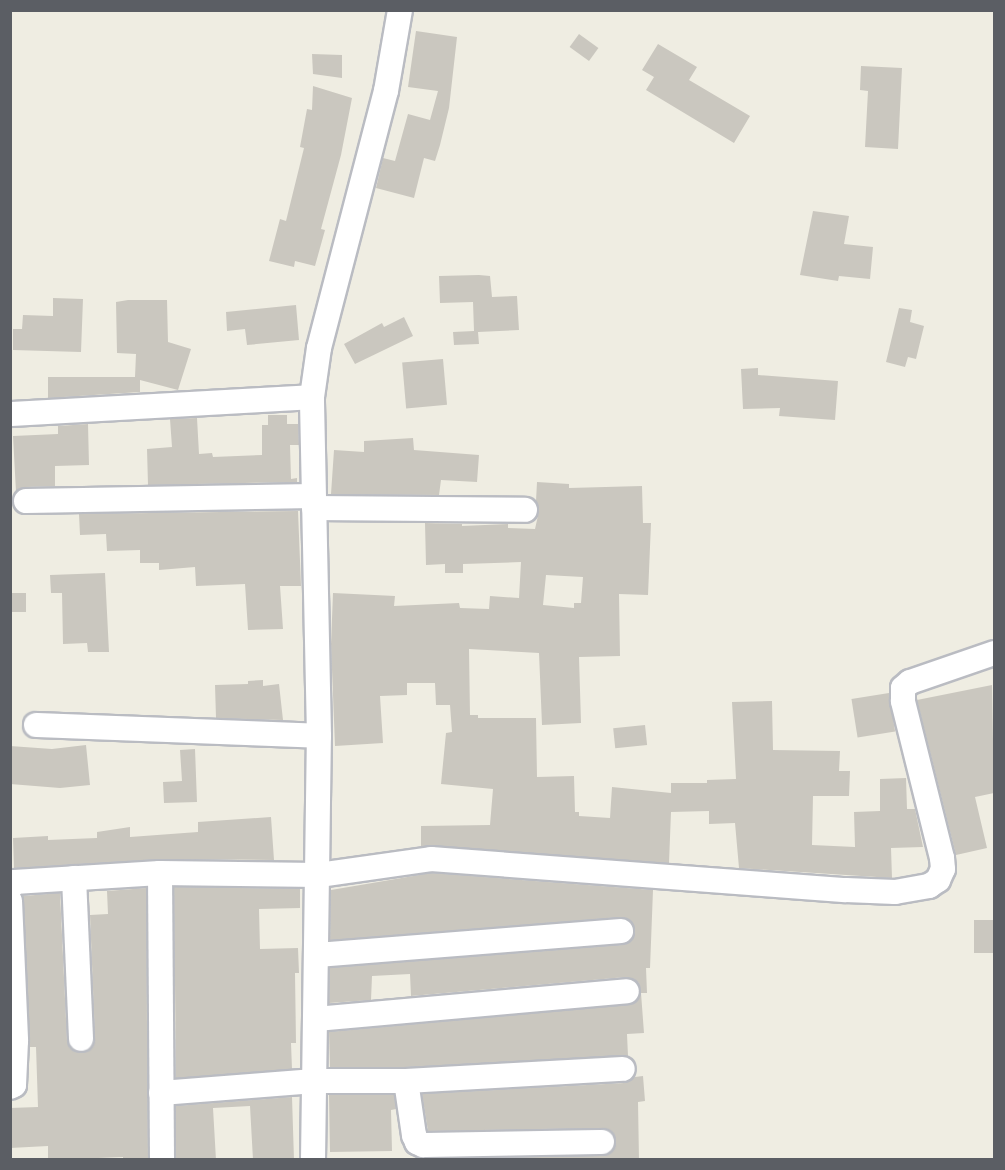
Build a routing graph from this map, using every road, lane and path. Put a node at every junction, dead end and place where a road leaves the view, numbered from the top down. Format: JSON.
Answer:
{"nodes":[{"id":1,"x":400,"y":10,"type":"edge"},
{"id":2,"x":312,"y":397,"type":"junction"},
{"id":3,"x":10,"y":414,"type":"edge"},
{"id":4,"x":26,"y":501,"type":"dead end"},
{"id":5,"x":314,"y":502,"type":"junction"},
{"id":6,"x":525,"y":510,"type":"dead end"},
{"id":7,"x":994,"y":653,"type":"edge"},
{"id":8,"x":36,"y":725,"type":"dead end"},
{"id":9,"x":319,"y":736,"type":"junction"},
{"id":10,"x":160,"y":873,"type":"junction"},
{"id":11,"x":319,"y":875,"type":"junction"},
{"id":12,"x":74,"y":879,"type":"junction"},
{"id":13,"x":10,"y":888,"type":"edge"},
{"id":14,"x":10,"y":901,"type":"edge"},
{"id":15,"x":621,"y":932,"type":"dead end"},
{"id":16,"x":317,"y":955,"type":"junction"},
{"id":17,"x":627,"y":991,"type":"dead end"},
{"id":18,"x":316,"y":1019,"type":"junction"},
{"id":19,"x":81,"y":1039,"type":"dead end"},
{"id":20,"x":622,"y":1069,"type":"dead end"},
{"id":21,"x":315,"y":1081,"type":"junction"},
{"id":22,"x":406,"y":1081,"type":"junction"},
{"id":23,"x":10,"y":1087,"type":"edge"},
{"id":24,"x":161,"y":1093,"type":"junction"},
{"id":25,"x":602,"y":1142,"type":"dead end"},
{"id":26,"x":162,"y":1160,"type":"edge"},
{"id":27,"x":313,"y":1160,"type":"edge"}],
"edges":[{"from":1,"to":2,"type":"street"},
{"from":2,"to":3,"type":"street"},
{"from":2,"to":5,"type":"street"},
{"from":4,"to":5,"type":"street"},
{"from":5,"to":6,"type":"street"},
{"from":5,"to":9,"type":"street"},
{"from":7,"to":11,"type":"street"},
{"from":8,"to":9,"type":"street"},
{"from":9,"to":11,"type":"street"},
{"from":10,"to":11,"type":"street"},
{"from":10,"to":12,"type":"street"},
{"from":10,"to":24,"type":"street"},
{"from":11,"to":16,"type":"street"},
{"from":12,"to":13,"type":"street"},
{"from":12,"to":19,"type":"street"},
{"from":14,"to":23,"type":"street"},
{"from":15,"to":16,"type":"street"},
{"from":16,"to":18,"type":"street"},
{"from":17,"to":18,"type":"street"},
{"from":18,"to":21,"type":"street"},
{"from":20,"to":22,"type":"street"},
{"from":21,"to":22,"type":"street"},
{"from":21,"to":24,"type":"street"},
{"from":21,"to":27,"type":"street"},
{"from":22,"to":25,"type":"street"},
{"from":24,"to":26,"type":"street"}]}
